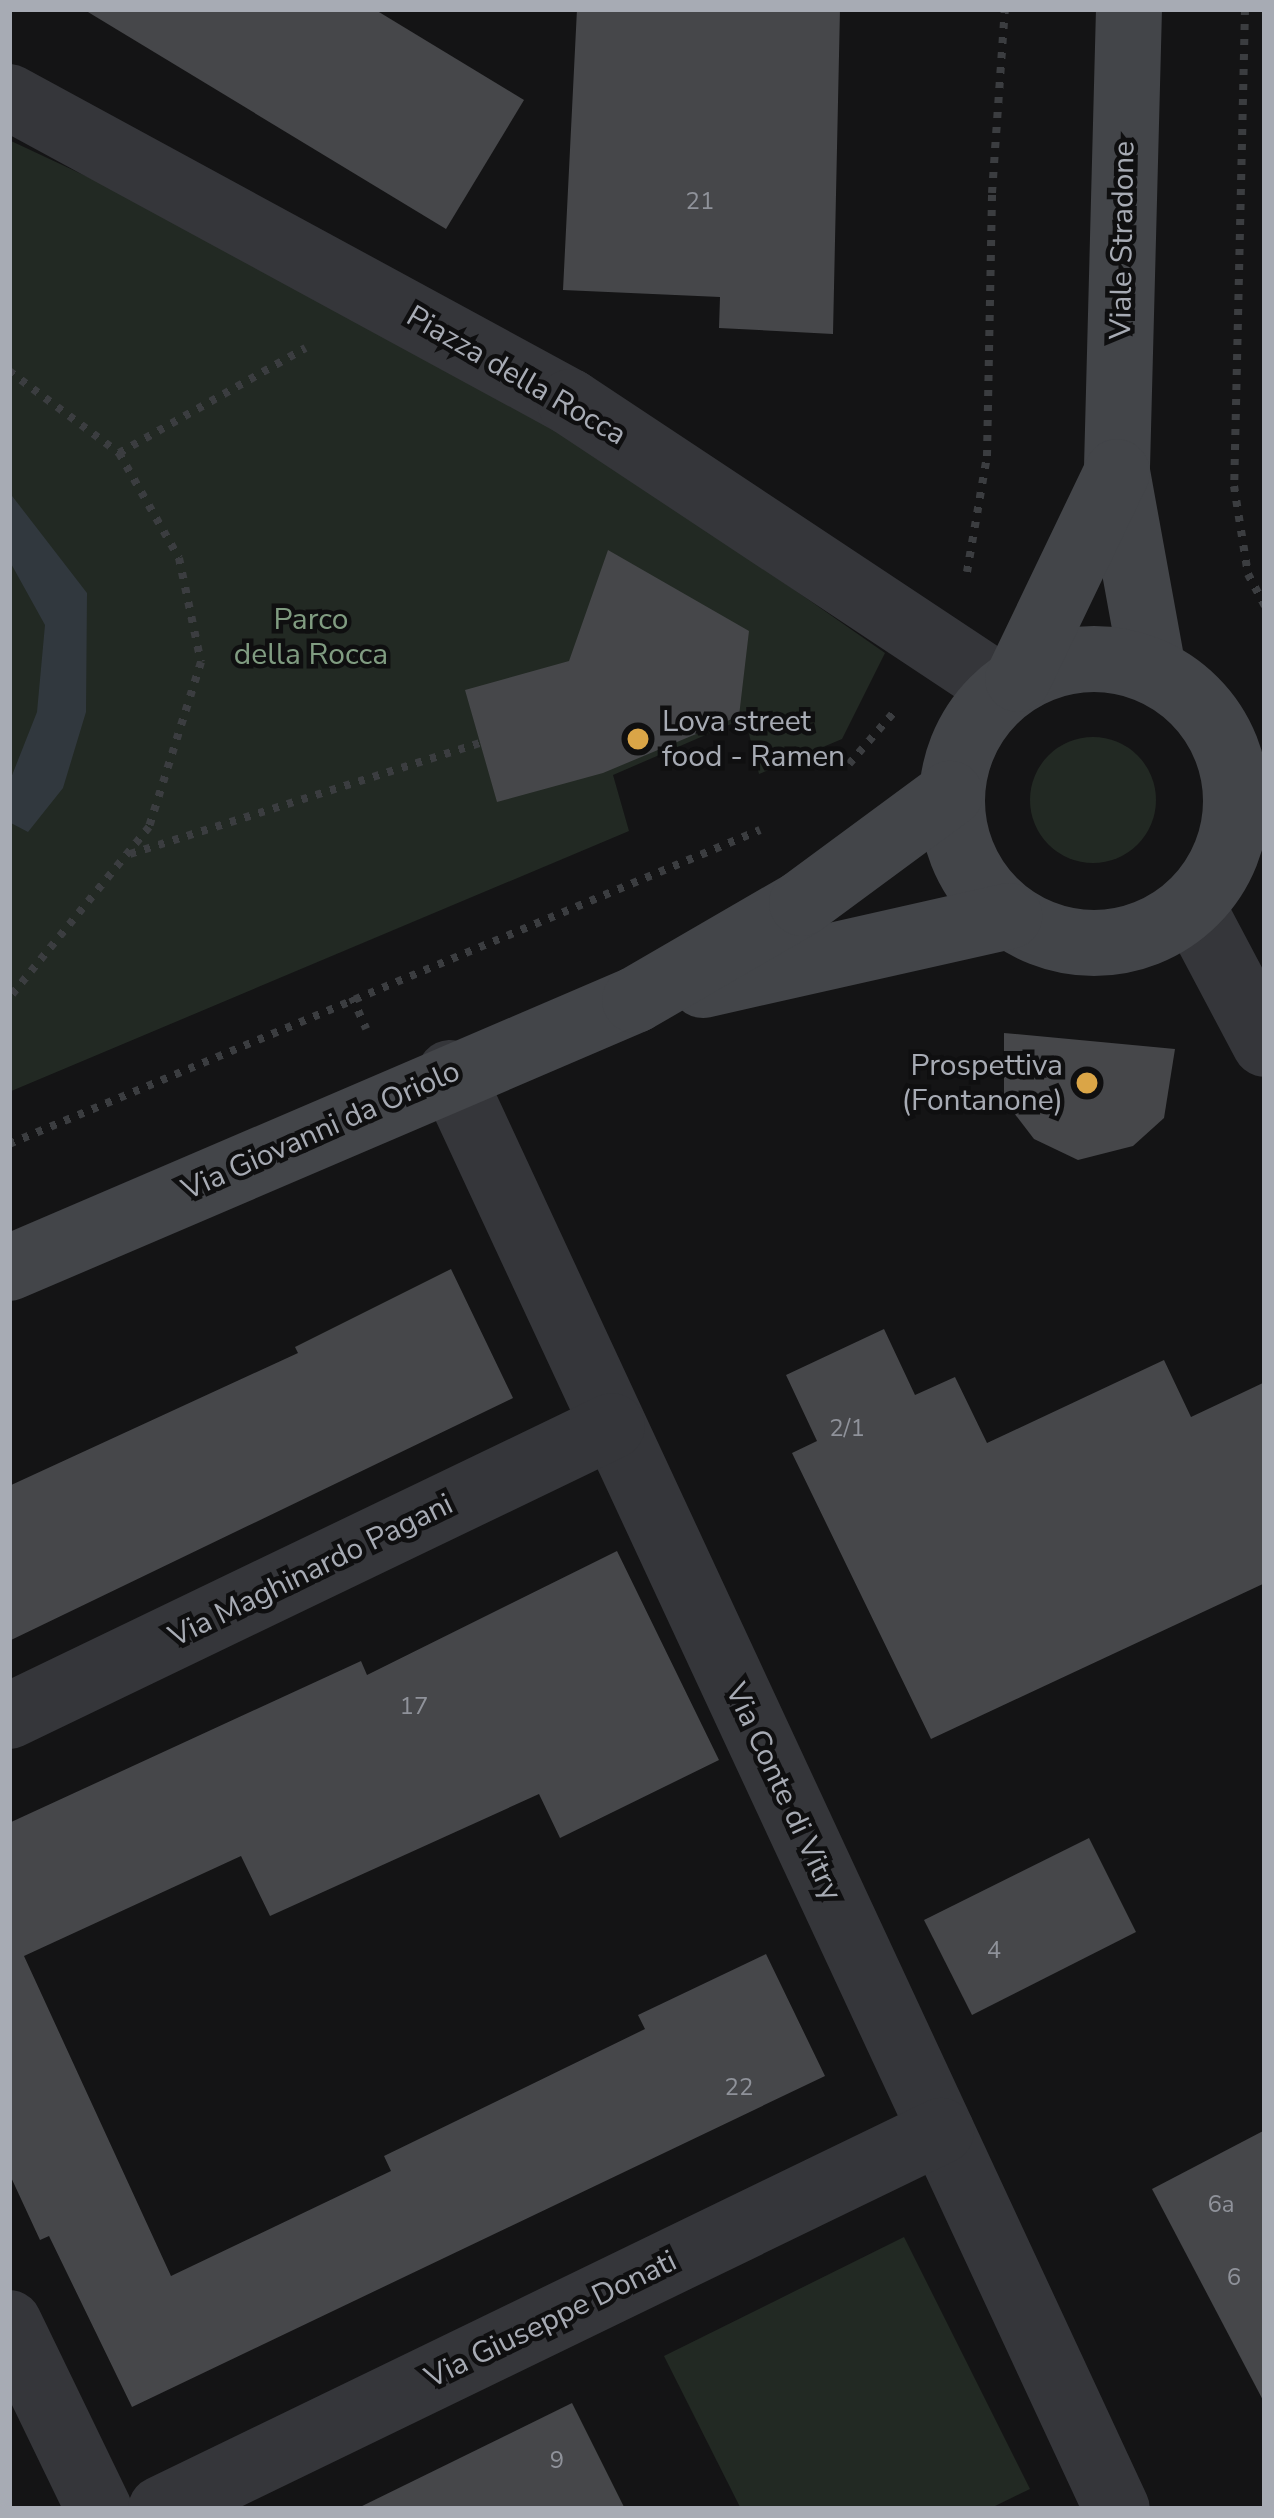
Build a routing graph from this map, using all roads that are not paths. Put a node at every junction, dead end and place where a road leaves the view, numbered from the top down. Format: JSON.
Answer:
{"nodes":[{"id":1,"x":1129,"y":9,"type":"edge"},
{"id":2,"x":9,"y":98,"type":"edge"},
{"id":3,"x":1118,"y":472,"type":"junction"},
{"id":4,"x":1154,"y":670,"type":"junction"},
{"id":5,"x":1010,"y":684,"type":"junction"},
{"id":6,"x":1242,"y":739,"type":"edge"},
{"id":7,"x":950,"y":794,"type":"junction"},
{"id":8,"x":1248,"y":840,"type":"edge"},
{"id":9,"x":1192,"y":906,"type":"junction"},
{"id":10,"x":1009,"y":916,"type":"junction"},
{"id":11,"x":635,"y":1000,"type":"junction"},
{"id":12,"x":1265,"y":1044,"type":"edge"},
{"id":13,"x":451,"y":1073,"type":"junction"},
{"id":14,"x":9,"y":1268,"type":"edge"},
{"id":15,"x":612,"y":1426,"type":"junction"},
{"id":16,"x":9,"y":1716,"type":"edge"},
{"id":17,"x":941,"y":2131,"type":"junction"},
{"id":18,"x":9,"y":2323,"type":"edge"},
{"id":19,"x":99,"y":2509,"type":"edge"},
{"id":20,"x":161,"y":2509,"type":"edge"},
{"id":21,"x":1117,"y":2509,"type":"edge"}],
"edges":[{"from":1,"to":3,"type":"main road","name":"Viale Stradone"},
{"from":2,"to":5,"type":"street","name":"Piazza della Rocca"},
{"from":3,"to":4,"type":"main road","name":"Viale Stradone"},
{"from":3,"to":5,"type":"main road","name":"Viale Stradone"},
{"from":4,"to":5,"type":"main road"},
{"from":4,"to":6,"type":"main road"},
{"from":5,"to":7,"type":"main road"},
{"from":6,"to":8,"type":"main road"},
{"from":7,"to":10,"type":"main road"},
{"from":7,"to":11,"type":"main road","name":"Via Giovanni da Oriolo"},
{"from":8,"to":9,"type":"main road"},
{"from":9,"to":10,"type":"main road"},
{"from":9,"to":12,"type":"street"},
{"from":10,"to":11,"type":"main road","name":"Via Giovanni da Oriolo"},
{"from":11,"to":13,"type":"main road","name":"Via Giovanni da Oriolo"},
{"from":13,"to":14,"type":"main road","name":"Via Giovanni da Oriolo"},
{"from":13,"to":15,"type":"street","name":"Via Conte di Vitry"},
{"from":15,"to":16,"type":"street","name":"Via Maghinardo Pagani"},
{"from":15,"to":17,"type":"street","name":"Via Conte di Vitry"},
{"from":17,"to":20,"type":"street","name":"Via Giuseppe Donati"},
{"from":17,"to":21,"type":"street","name":"Via Conte di Vitry"},
{"from":18,"to":19,"type":"street"}]}
